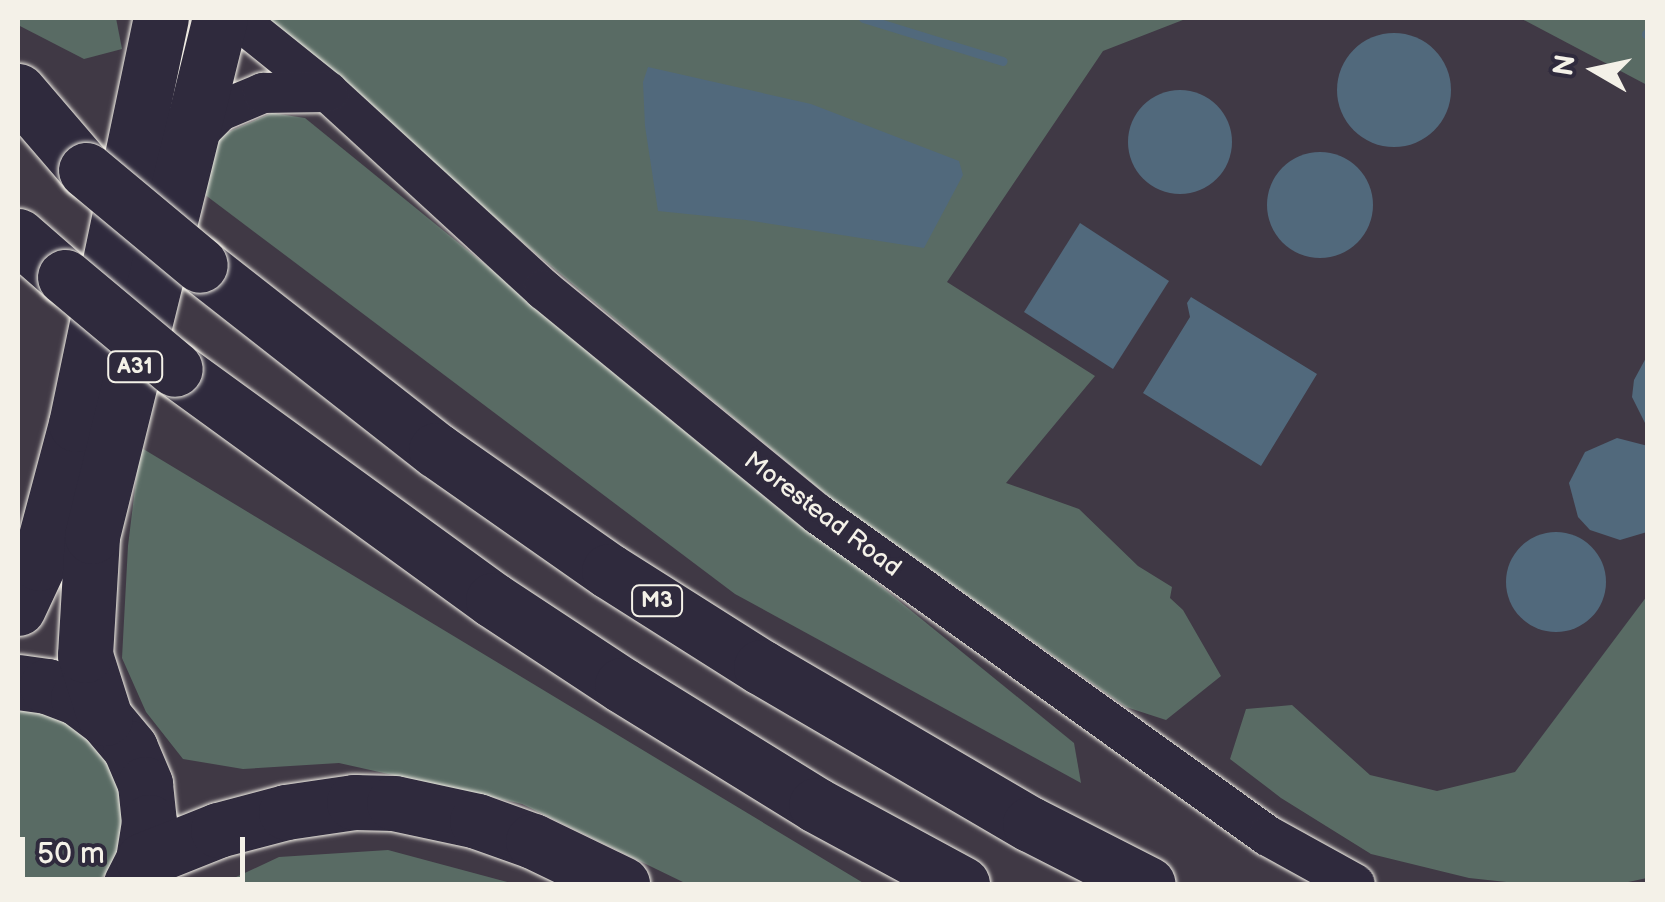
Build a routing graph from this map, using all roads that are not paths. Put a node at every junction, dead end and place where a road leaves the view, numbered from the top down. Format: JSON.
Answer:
{"nodes":[{"id":1,"x":161,"y":18,"type":"edge"},
{"id":2,"x":220,"y":18,"type":"edge"},
{"id":3,"x":236,"y":18,"type":"edge"},
{"id":4,"x":18,"y":91,"type":"edge"},
{"id":5,"x":328,"y":92,"type":"junction"},
{"id":6,"x":18,"y":108,"type":"edge"},
{"id":7,"x":192,"y":139,"type":"junction"},
{"id":8,"x":86,"y":170,"type":"junction"},
{"id":9,"x":18,"y":236,"type":"edge"},
{"id":10,"x":18,"y":608,"type":"edge"},
{"id":11,"x":18,"y":682,"type":"edge"},
{"id":12,"x":105,"y":718,"type":"junction"},
{"id":13,"x":138,"y":875,"type":"edge"},
{"id":14,"x":622,"y":884,"type":"edge"},
{"id":15,"x":962,"y":884,"type":"edge"},
{"id":16,"x":1148,"y":884,"type":"edge"},
{"id":17,"x":1355,"y":884,"type":"edge"}],
"edges":[{"from":1,"to":10,"type":"highway","number":"A31"},
{"from":2,"to":7,"type":"highway","number":"A31"},
{"from":3,"to":5,"type":"street","name":"Morestead Road"},
{"from":4,"to":8,"type":"highway","number":"M3"},
{"from":5,"to":7,"type":"street"},
{"from":5,"to":17,"type":"street","name":"Morestead Road"},
{"from":6,"to":8,"type":"highway","number":"M3"},
{"from":7,"to":12,"type":"highway","number":"A31"},
{"from":8,"to":16,"type":"highway","number":"M3","bridge":true},
{"from":9,"to":15,"type":"highway","bridge":true},
{"from":11,"to":12,"type":"highway"},
{"from":12,"to":13,"type":"highway"},
{"from":13,"to":14,"type":"highway"}]}
